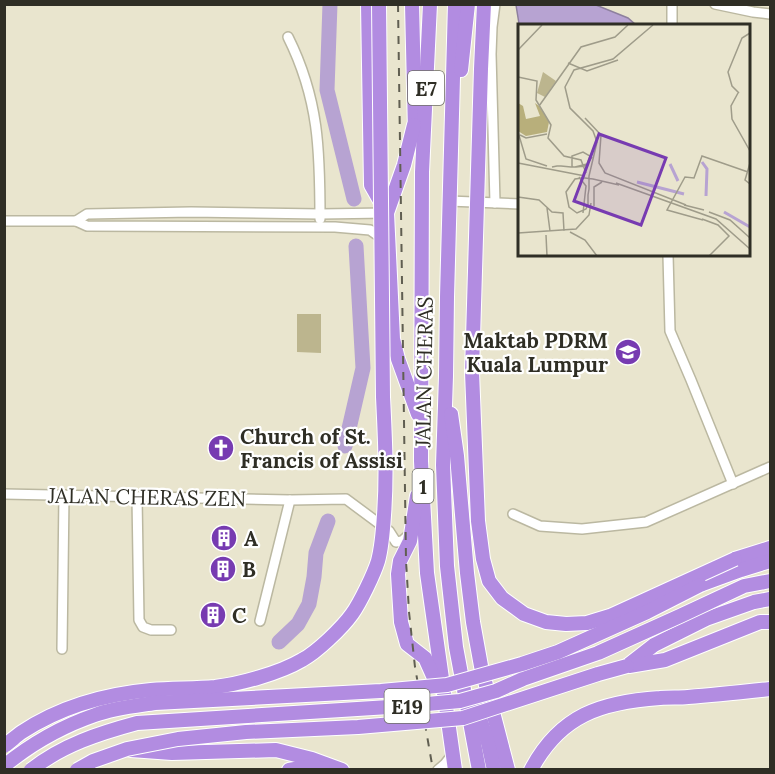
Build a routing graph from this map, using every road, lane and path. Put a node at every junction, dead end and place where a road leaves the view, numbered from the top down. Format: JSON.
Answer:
{"nodes":[{"id":1,"x":368,"y":4,"type":"edge"},
{"id":2,"x":379,"y":4,"type":"edge"},
{"id":3,"x":412,"y":4,"type":"edge"},
{"id":4,"x":430,"y":4,"type":"edge"},
{"id":5,"x":454,"y":4,"type":"edge"},
{"id":6,"x":468,"y":4,"type":"edge"},
{"id":7,"x":484,"y":4,"type":"edge"},
{"id":8,"x":495,"y":4,"type":"edge"},
{"id":9,"x":672,"y":4,"type":"edge"},
{"id":10,"x":715,"y":4,"type":"edge"},
{"id":11,"x":771,"y":14,"type":"edge"},
{"id":12,"x":672,"y":24,"type":"edge"},
{"id":13,"x":288,"y":37,"type":"dead end"},
{"id":14,"x":414,"y":125,"type":"junction"},
{"id":15,"x":451,"y":152,"type":"junction"},
{"id":16,"x":422,"y":172,"type":"junction"},
{"id":17,"x":449,"y":201,"type":"junction"},
{"id":18,"x":495,"y":203,"type":"junction"},
{"id":19,"x":518,"y":204,"type":"edge"},
{"id":20,"x":387,"y":213,"type":"junction"},
{"id":21,"x":320,"y":214,"type":"junction"},
{"id":22,"x":4,"y":221,"type":"edge"},
{"id":23,"x":76,"y":221,"type":"junction"},
{"id":24,"x":320,"y":227,"type":"junction"},
{"id":25,"x":390,"y":244,"type":"junction"},
{"id":26,"x":668,"y":256,"type":"edge"},
{"id":27,"x":447,"y":376,"type":"junction"},
{"id":28,"x":421,"y":422,"type":"junction"},
{"id":29,"x":421,"y":461,"type":"junction"},
{"id":30,"x":771,"y":467,"type":"edge"},
{"id":31,"x":733,"y":484,"type":"junction"},
{"id":32,"x":4,"y":494,"type":"edge"},
{"id":33,"x":64,"y":495,"type":"junction"},
{"id":34,"x":137,"y":496,"type":"junction"},
{"id":35,"x":290,"y":500,"type":"junction"},
{"id":36,"x":513,"y":514,"type":"dead end"},
{"id":37,"x":389,"y":531,"type":"junction"},
{"id":38,"x":411,"y":532,"type":"junction"},
{"id":39,"x":771,"y":548,"type":"edge"},
{"id":40,"x":771,"y":561,"type":"edge"},
{"id":41,"x":398,"y":574,"type":"junction"},
{"id":42,"x":771,"y":581,"type":"edge"},
{"id":43,"x":771,"y":599,"type":"edge"},
{"id":44,"x":260,"y":621,"type":"dead end"},
{"id":45,"x":771,"y":622,"type":"edge"},
{"id":46,"x":171,"y":630,"type":"dead end"},
{"id":47,"x":456,"y":647,"type":"junction"},
{"id":48,"x":62,"y":649,"type":"dead end"},
{"id":49,"x":627,"y":666,"type":"junction"},
{"id":50,"x":771,"y":689,"type":"edge"},
{"id":51,"x":445,"y":702,"type":"junction"},
{"id":52,"x":4,"y":746,"type":"edge"},
{"id":53,"x":127,"y":749,"type":"junction"},
{"id":54,"x":452,"y":755,"type":"junction"},
{"id":55,"x":4,"y":766,"type":"edge"},
{"id":56,"x":31,"y":770,"type":"edge"},
{"id":57,"x":77,"y":770,"type":"edge"},
{"id":58,"x":289,"y":770,"type":"edge"},
{"id":59,"x":326,"y":770,"type":"edge"},
{"id":60,"x":342,"y":770,"type":"edge"},
{"id":61,"x":438,"y":770,"type":"edge"},
{"id":62,"x":455,"y":770,"type":"edge"},
{"id":63,"x":479,"y":770,"type":"edge"},
{"id":64,"x":494,"y":770,"type":"edge"},
{"id":65,"x":508,"y":770,"type":"edge"},
{"id":66,"x":531,"y":770,"type":"edge"}],
"edges":[{"from":1,"to":20,"type":"highway"},
{"from":2,"to":52,"type":"highway","bridge":true},
{"from":3,"to":14,"type":"highway"},
{"from":4,"to":16,"type":"highway","number":"E7"},
{"from":5,"to":15,"type":"highway","number":"E7"},
{"from":6,"to":15,"type":"highway"},
{"from":7,"to":39,"type":"highway","bridge":true},
{"from":8,"to":18,"type":"street"},
{"from":9,"to":12,"type":"street"},
{"from":10,"to":11,"type":"street"},
{"from":13,"to":21,"type":"street"},
{"from":14,"to":16,"type":"highway"},
{"from":14,"to":20,"type":"highway"},
{"from":15,"to":17,"type":"highway","name":"JALAN CHERAS","number":"1"},
{"from":16,"to":28,"type":"highway","name":"JALAN CHERAS","number":"1"},
{"from":17,"to":18,"type":"street"},
{"from":17,"to":27,"type":"highway","name":"JALAN CHERAS","number":"1"},
{"from":18,"to":19,"type":"street"},
{"from":20,"to":21,"type":"street"},
{"from":20,"to":25,"type":"highway"},
{"from":21,"to":23,"type":"street"},
{"from":21,"to":24,"type":"street"},
{"from":22,"to":23,"type":"street"},
{"from":23,"to":24,"type":"street"},
{"from":24,"to":25,"type":"street"},
{"from":25,"to":28,"type":"highway"},
{"from":26,"to":31,"type":"street"},
{"from":27,"to":47,"type":"highway","name":"JALAN CHERAS","number":"1"},
{"from":27,"to":65,"type":"highway","bridge":true},
{"from":28,"to":29,"type":"highway","name":"JALAN CHERAS","number":"1"},
{"from":29,"to":38,"type":"highway"},
{"from":29,"to":51,"type":"highway","name":"JALAN CHERAS","number":"1"},
{"from":30,"to":31,"type":"street"},
{"from":31,"to":36,"type":"street"},
{"from":32,"to":33,"type":"street","name":"JALAN CHERAS ZEN"},
{"from":33,"to":34,"type":"street","name":"JALAN CHERAS ZEN"},
{"from":33,"to":48,"type":"street"},
{"from":34,"to":35,"type":"street","name":"JALAN CHERAS ZEN"},
{"from":34,"to":46,"type":"street"},
{"from":35,"to":37,"type":"street","name":"JALAN CHERAS ZEN"},
{"from":35,"to":44,"type":"street"},
{"from":37,"to":38,"type":"street"},
{"from":37,"to":41,"type":"street"},
{"from":38,"to":41,"type":"highway"},
{"from":40,"to":55,"type":"highway","bridge":true},
{"from":41,"to":51,"type":"highway"},
{"from":42,"to":56,"type":"highway","number":"E19","bridge":true},
{"from":43,"to":49,"type":"highway","number":"E19"},
{"from":45,"to":49,"type":"highway"},
{"from":47,"to":63,"type":"highway","name":"JALAN CHERAS","number":"1"},
{"from":47,"to":64,"type":"highway"},
{"from":49,"to":53,"type":"highway","number":"E19","bridge":true},
{"from":50,"to":66,"type":"highway"},
{"from":51,"to":54,"type":"highway","name":"JALAN CHERAS","number":"1"},
{"from":53,"to":57,"type":"highway","number":"E19","bridge":true},
{"from":53,"to":60,"type":"highway","bridge":true},
{"from":54,"to":61,"type":"street"},
{"from":54,"to":62,"type":"highway","name":"JALAN CHERAS","number":"1"},
{"from":58,"to":59,"type":"highway"}]}
